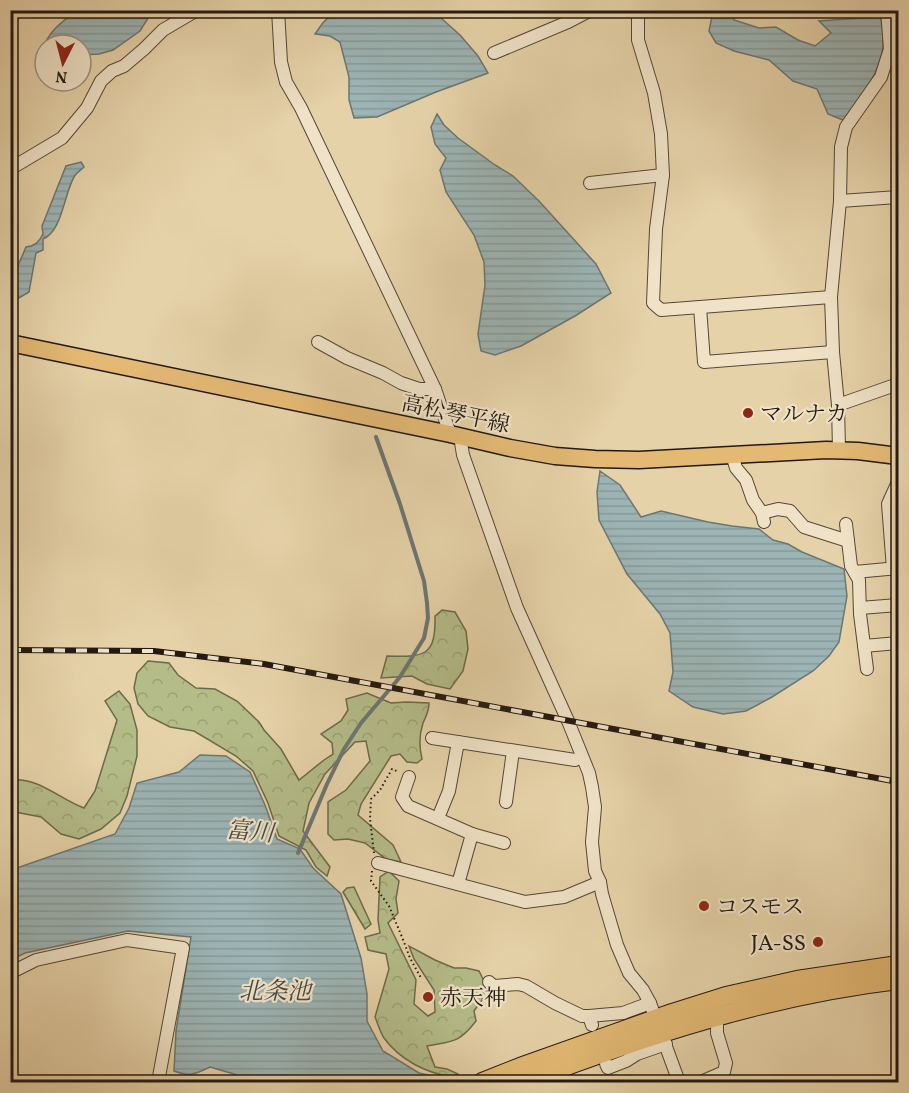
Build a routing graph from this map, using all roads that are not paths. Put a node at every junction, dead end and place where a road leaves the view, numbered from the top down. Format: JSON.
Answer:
{"nodes":[{"id":1,"x":197,"y":10,"type":"edge"},
{"id":2,"x":278,"y":10,"type":"edge"},
{"id":3,"x":591,"y":10,"type":"edge"},
{"id":4,"x":638,"y":10,"type":"edge"},
{"id":5,"x":887,"y":10,"type":"edge"},
{"id":6,"x":494,"y":53,"type":"dead end"},
{"id":7,"x":10,"y":169,"type":"edge"},
{"id":8,"x":663,"y":175,"type":"junction"},
{"id":9,"x":590,"y":183,"type":"dead end"},
{"id":10,"x":898,"y":197,"type":"edge"},
{"id":11,"x":840,"y":201,"type":"junction"},
{"id":12,"x":831,"y":297,"type":"junction"},
{"id":13,"x":700,"y":307,"type":"junction"},
{"id":14,"x":318,"y":342,"type":"dead end"},
{"id":15,"x":10,"y":343,"type":"edge"},
{"id":16,"x":833,"y":352,"type":"junction"},
{"id":17,"x":898,"y":384,"type":"edge"},
{"id":18,"x":435,"y":389,"type":"junction"},
{"id":19,"x":838,"y":405,"type":"junction"},
{"id":20,"x":455,"y":435,"type":"junction"},
{"id":21,"x":839,"y":450,"type":"junction"},
{"id":22,"x":732,"y":455,"type":"junction"},
{"id":23,"x":898,"y":456,"type":"edge"},
{"id":24,"x":898,"y":482,"type":"edge"},
{"id":25,"x":846,"y":524,"type":"dead end"},
{"id":26,"x":894,"y":529,"type":"edge"},
{"id":27,"x":848,"y":541,"type":"junction"},
{"id":28,"x":896,"y":568,"type":"edge"},
{"id":29,"x":855,"y":572,"type":"junction"},
{"id":30,"x":898,"y":605,"type":"edge"},
{"id":31,"x":860,"y":608,"type":"junction"},
{"id":32,"x":898,"y":643,"type":"edge"},
{"id":33,"x":864,"y":646,"type":"junction"},
{"id":34,"x":867,"y":669,"type":"dead end"},
{"id":35,"x":432,"y":738,"type":"dead end"},
{"id":36,"x":458,"y":742,"type":"junction"},
{"id":37,"x":513,"y":751,"type":"junction"},
{"id":38,"x":575,"y":760,"type":"dead end"},
{"id":39,"x":409,"y":777,"type":"dead end"},
{"id":40,"x":506,"y":802,"type":"dead end"},
{"id":41,"x":438,"y":818,"type":"junction"},
{"id":42,"x":472,"y":834,"type":"junction"},
{"id":43,"x":504,"y":843,"type":"dead end"},
{"id":44,"x":378,"y":863,"type":"dead end"},
{"id":45,"x":600,"y":882,"type":"junction"},
{"id":46,"x":458,"y":884,"type":"junction"},
{"id":47,"x":898,"y":965,"type":"edge"},
{"id":48,"x":10,"y":973,"type":"edge"},
{"id":49,"x":898,"y":980,"type":"edge"},
{"id":50,"x":489,"y":982,"type":"dead end"},
{"id":51,"x":717,"y":1017,"type":"junction"},
{"id":52,"x":658,"y":1025,"type":"junction"},
{"id":53,"x":606,"y":1064,"type":"dead end"},
{"id":54,"x":523,"y":1077,"type":"edge"},
{"id":55,"x":158,"y":1083,"type":"edge"},
{"id":56,"x":482,"y":1083,"type":"edge"},
{"id":57,"x":679,"y":1083,"type":"edge"},
{"id":58,"x":701,"y":1083,"type":"edge"}],
"edges":[{"from":1,"to":7,"type":"street"},
{"from":2,"to":18,"type":"street"},
{"from":3,"to":6,"type":"street"},
{"from":4,"to":8,"type":"street"},
{"from":5,"to":11,"type":"street"},
{"from":8,"to":9,"type":"street"},
{"from":8,"to":13,"type":"street"},
{"from":10,"to":11,"type":"street"},
{"from":11,"to":12,"type":"street"},
{"from":12,"to":13,"type":"street"},
{"from":12,"to":16,"type":"street"},
{"from":13,"to":16,"type":"street"},
{"from":14,"to":18,"type":"street"},
{"from":15,"to":20,"type":"main road","name":"高松琴平線"},
{"from":16,"to":19,"type":"street"},
{"from":17,"to":19,"type":"street"},
{"from":18,"to":20,"type":"street"},
{"from":19,"to":21,"type":"street"},
{"from":20,"to":22,"type":"main road","name":"高松琴平線"},
{"from":20,"to":45,"type":"street"},
{"from":21,"to":22,"type":"main road","name":"高松琴平線"},
{"from":21,"to":23,"type":"main road","name":"高松琴平線"},
{"from":22,"to":27,"type":"street"},
{"from":24,"to":26,"type":"street"},
{"from":25,"to":27,"type":"street"},
{"from":26,"to":28,"type":"street"},
{"from":27,"to":29,"type":"street"},
{"from":28,"to":29,"type":"street"},
{"from":29,"to":31,"type":"street"},
{"from":30,"to":31,"type":"street"},
{"from":31,"to":33,"type":"street"},
{"from":32,"to":33,"type":"street"},
{"from":33,"to":34,"type":"street"},
{"from":35,"to":36,"type":"street"},
{"from":36,"to":37,"type":"street"},
{"from":36,"to":41,"type":"street"},
{"from":37,"to":38,"type":"street"},
{"from":37,"to":40,"type":"street"},
{"from":39,"to":41,"type":"street"},
{"from":41,"to":42,"type":"street"},
{"from":42,"to":43,"type":"street"},
{"from":42,"to":46,"type":"street"},
{"from":44,"to":46,"type":"street"},
{"from":45,"to":46,"type":"street"},
{"from":45,"to":52,"type":"street"},
{"from":47,"to":52,"type":"highway"},
{"from":48,"to":55,"type":"street"},
{"from":49,"to":51,"type":"highway"},
{"from":50,"to":52,"type":"street"},
{"from":51,"to":52,"type":"highway"},
{"from":51,"to":58,"type":"street"},
{"from":52,"to":53,"type":"street"},
{"from":52,"to":54,"type":"highway"},
{"from":52,"to":57,"type":"street"},
{"from":54,"to":56,"type":"highway"}]}
